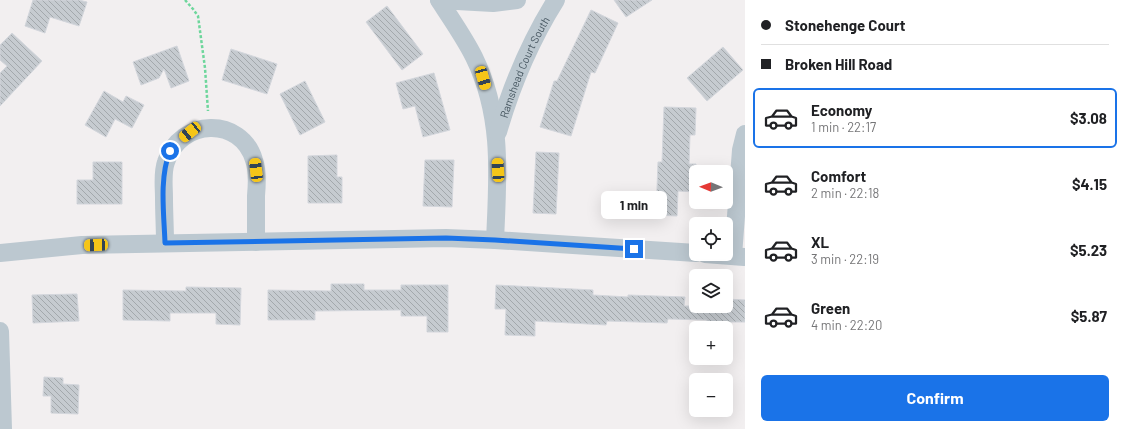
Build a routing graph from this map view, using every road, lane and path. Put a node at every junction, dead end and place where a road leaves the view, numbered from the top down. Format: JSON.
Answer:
{"nodes":[{"id":1,"x":184,"y":0,"type":"edge"},
{"id":2,"x":439,"y":0,"type":"edge"},
{"id":3,"x":517,"y":0,"type":"edge"},
{"id":4,"x":556,"y":0,"type":"edge"},
{"id":5,"x":209,"y":128,"type":"junction"},
{"id":6,"x":745,"y":134,"type":"edge"},
{"id":7,"x":496,"y":137,"type":"junction"},
{"id":8,"x":495,"y":240,"type":"junction"},
{"id":9,"x":256,"y":242,"type":"junction"},
{"id":10,"x":165,"y":243,"type":"junction"},
{"id":11,"x":0,"y":253,"type":"edge"},
{"id":12,"x":689,"y":253,"type":"edge"},
{"id":13,"x":739,"y":256,"type":"edge"},
{"id":14,"x":0,"y":331,"type":"edge"},
{"id":15,"x":3,"y":429,"type":"edge"}],
"edges":[{"from":1,"to":5,"type":"path"},
{"from":2,"to":3,"type":"street"},
{"from":2,"to":7,"type":"street"},
{"from":4,"to":7,"type":"street","name":"Ramshead Court South"},
{"from":5,"to":9,"type":"street"},
{"from":5,"to":10,"type":"street"},
{"from":6,"to":13,"type":"street"},
{"from":7,"to":8,"type":"street"},
{"from":8,"to":9,"type":"street"},
{"from":8,"to":12,"type":"street"},
{"from":9,"to":10,"type":"street"},
{"from":10,"to":11,"type":"street"},
{"from":14,"to":15,"type":"street"}]}
